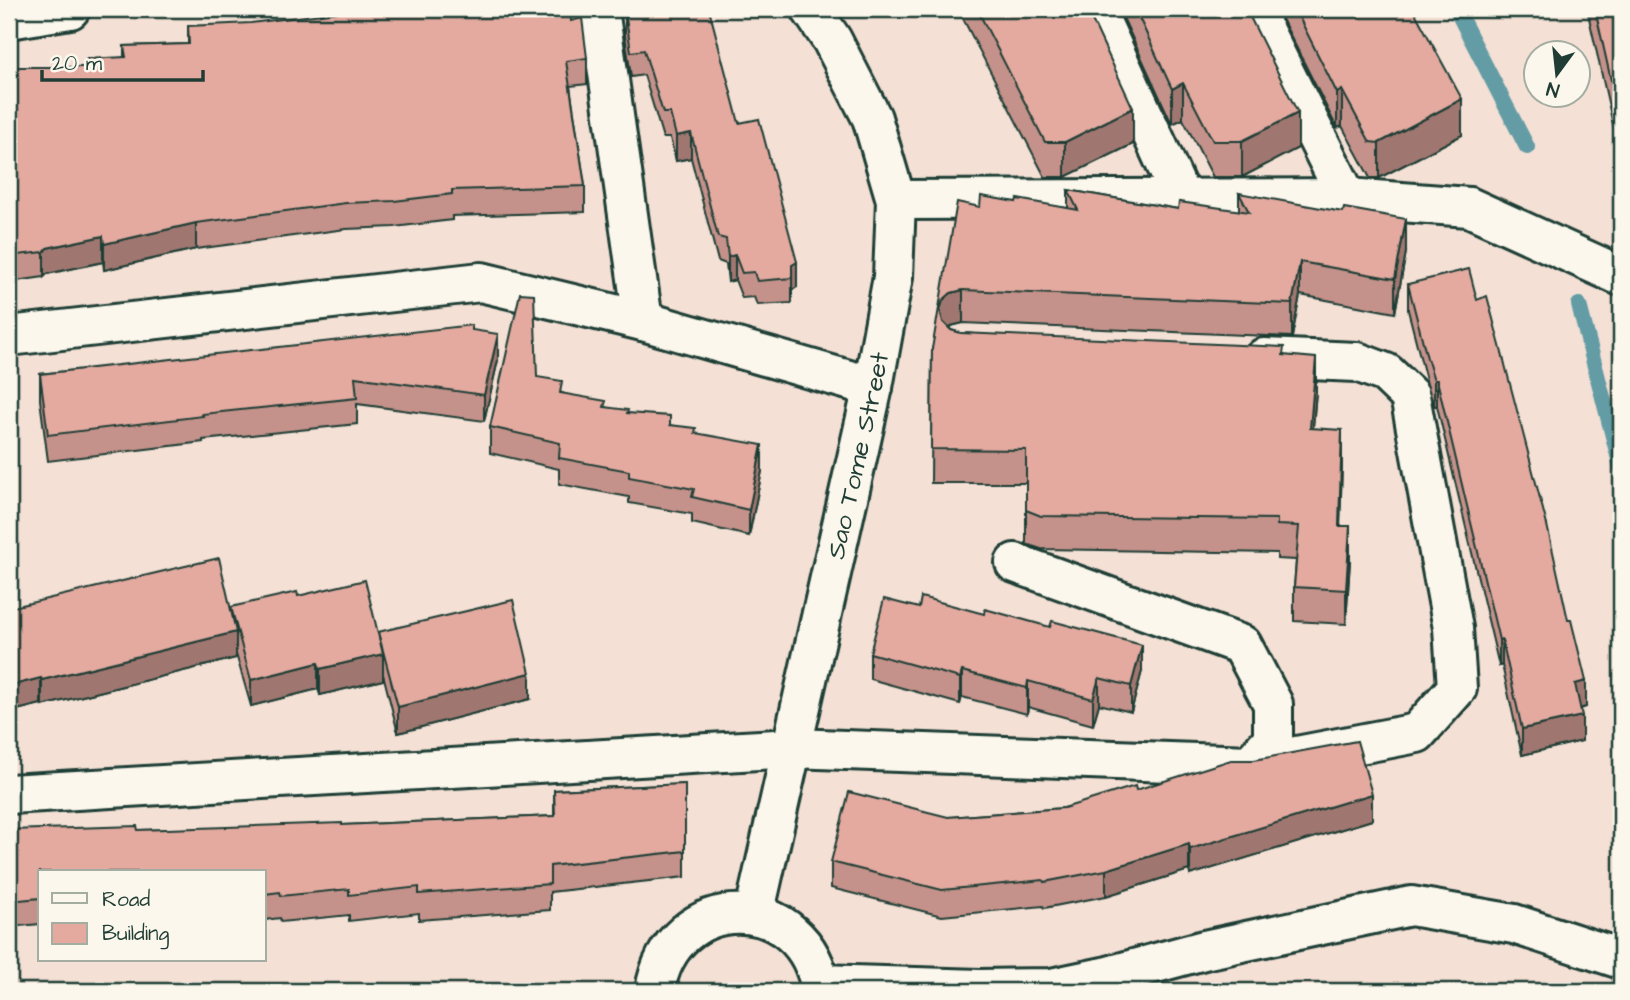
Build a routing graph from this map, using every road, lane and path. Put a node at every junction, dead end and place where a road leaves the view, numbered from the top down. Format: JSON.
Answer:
{"nodes":[{"id":1,"x":70,"y":9,"type":"edge"},
{"id":2,"x":599,"y":9,"type":"edge"},
{"id":3,"x":811,"y":9,"type":"edge"},
{"id":4,"x":1094,"y":9,"type":"edge"},
{"id":5,"x":1253,"y":9,"type":"edge"},
{"id":6,"x":9,"y":19,"type":"edge"},
{"id":7,"x":1181,"y":197,"type":"junction"},
{"id":8,"x":1347,"y":198,"type":"junction"},
{"id":9,"x":896,"y":200,"type":"junction"},
{"id":10,"x":1621,"y":276,"type":"edge"},
{"id":11,"x":643,"y":321,"type":"junction"},
{"id":12,"x":9,"y":336,"type":"edge"},
{"id":13,"x":1234,"y":357,"type":"edge"},
{"id":14,"x":873,"y":387,"type":"junction"},
{"id":15,"x":1016,"y":563,"type":"dead end"},
{"id":16,"x":792,"y":748,"type":"junction"},
{"id":17,"x":1250,"y":765,"type":"junction"},
{"id":18,"x":9,"y":794,"type":"edge"},
{"id":19,"x":754,"y":915,"type":"junction"},
{"id":20,"x":1621,"y":960,"type":"edge"},
{"id":21,"x":821,"y":988,"type":"edge"},
{"id":22,"x":655,"y":991,"type":"edge"}],
"edges":[{"from":1,"to":6,"type":"street"},
{"from":2,"to":11,"type":"street"},
{"from":3,"to":9,"type":"street","name":"Sao Tome Street"},
{"from":4,"to":7,"type":"street"},
{"from":5,"to":8,"type":"street"},
{"from":7,"to":8,"type":"street"},
{"from":7,"to":9,"type":"street"},
{"from":8,"to":10,"type":"street"},
{"from":9,"to":14,"type":"street","name":"Sao Tome Street"},
{"from":11,"to":12,"type":"street"},
{"from":11,"to":14,"type":"street"},
{"from":13,"to":17,"type":"street"},
{"from":14,"to":16,"type":"street","name":"Sao Tome Street"},
{"from":15,"to":17,"type":"street"},
{"from":16,"to":17,"type":"street"},
{"from":16,"to":18,"type":"street"},
{"from":16,"to":19,"type":"street","name":"Sao Tome Street"},
{"from":19,"to":21,"type":"street"},
{"from":19,"to":22,"type":"street"},
{"from":20,"to":21,"type":"street"}]}
